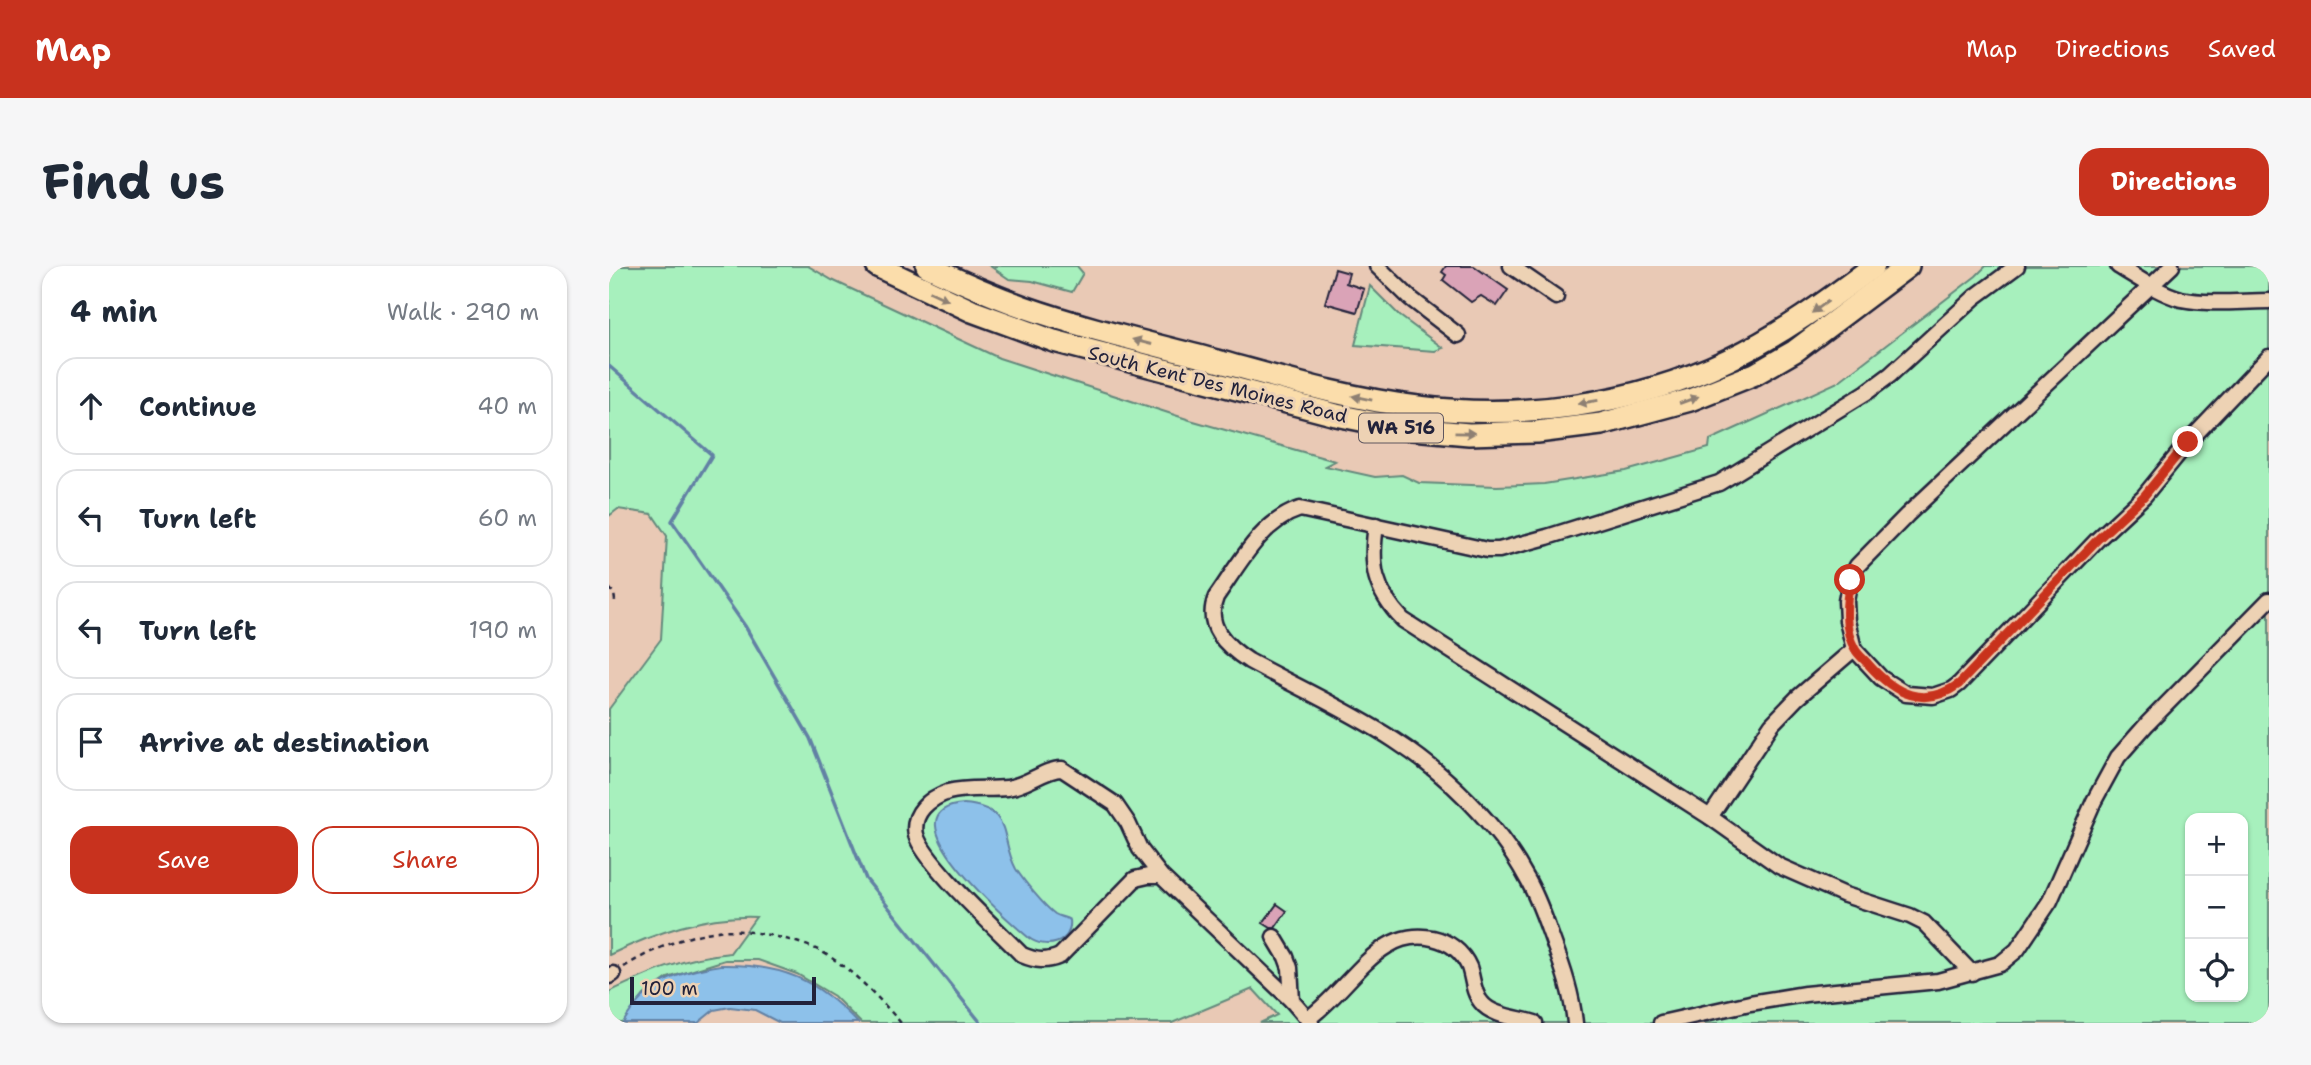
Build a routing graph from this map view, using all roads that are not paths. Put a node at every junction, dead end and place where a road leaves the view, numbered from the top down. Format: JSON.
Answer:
{"nodes":[{"id":1,"x":877,"y":266,"type":"edge"},
{"id":2,"x":927,"y":266,"type":"edge"},
{"id":3,"x":1377,"y":266,"type":"edge"},
{"id":4,"x":1511,"y":266,"type":"edge"},
{"id":5,"x":1874,"y":266,"type":"edge"},
{"id":6,"x":1908,"y":266,"type":"edge"},
{"id":7,"x":2017,"y":266,"type":"edge"},
{"id":8,"x":2118,"y":266,"type":"edge"},
{"id":9,"x":2172,"y":266,"type":"edge"},
{"id":10,"x":2151,"y":286,"type":"junction"},
{"id":11,"x":1556,"y":297,"type":"dead end"},
{"id":12,"x":2269,"y":301,"type":"edge"},
{"id":13,"x":1458,"y":335,"type":"dead end"},
{"id":14,"x":2269,"y":356,"type":"edge"},
{"id":15,"x":1376,"y":525,"type":"junction"},
{"id":16,"x":2269,"y":600,"type":"edge"},
{"id":17,"x":1854,"y":649,"type":"junction"},
{"id":18,"x":1710,"y":817,"type":"junction"},
{"id":19,"x":1161,"y":876,"type":"junction"},
{"id":20,"x":1274,"y":937,"type":"dead end"},
{"id":21,"x":1972,"y":972,"type":"junction"},
{"id":22,"x":1292,"y":1001,"type":"junction"},
{"id":23,"x":1310,"y":1021,"type":"edge"},
{"id":24,"x":1535,"y":1023,"type":"edge"},
{"id":25,"x":1575,"y":1023,"type":"edge"},
{"id":26,"x":1661,"y":1023,"type":"edge"}],
"edges":[{"from":1,"to":6,"type":"highway","name":"South Kent Des Moines Road","number":"WA 516","one_way":true},
{"from":5,"to":2,"type":"highway","name":"South Kent Des Moines Road","number":"WA 516","one_way":true},
{"from":3,"to":13,"type":"street"},
{"from":4,"to":11,"type":"street"},
{"from":7,"to":15,"type":"street"},
{"from":8,"to":10,"type":"street"},
{"from":9,"to":10,"type":"street"},
{"from":10,"to":12,"type":"street"},
{"from":10,"to":17,"type":"street"},
{"from":14,"to":17,"type":"street"},
{"from":15,"to":18,"type":"street"},
{"from":15,"to":25,"type":"street"},
{"from":16,"to":21,"type":"street"},
{"from":17,"to":18,"type":"street"},
{"from":18,"to":21,"type":"street"},
{"from":19,"to":19,"type":"street"},
{"from":19,"to":22,"type":"street"},
{"from":20,"to":22,"type":"street"},
{"from":21,"to":26,"type":"street"},
{"from":22,"to":23,"type":"street"},
{"from":23,"to":24,"type":"street"}]}
